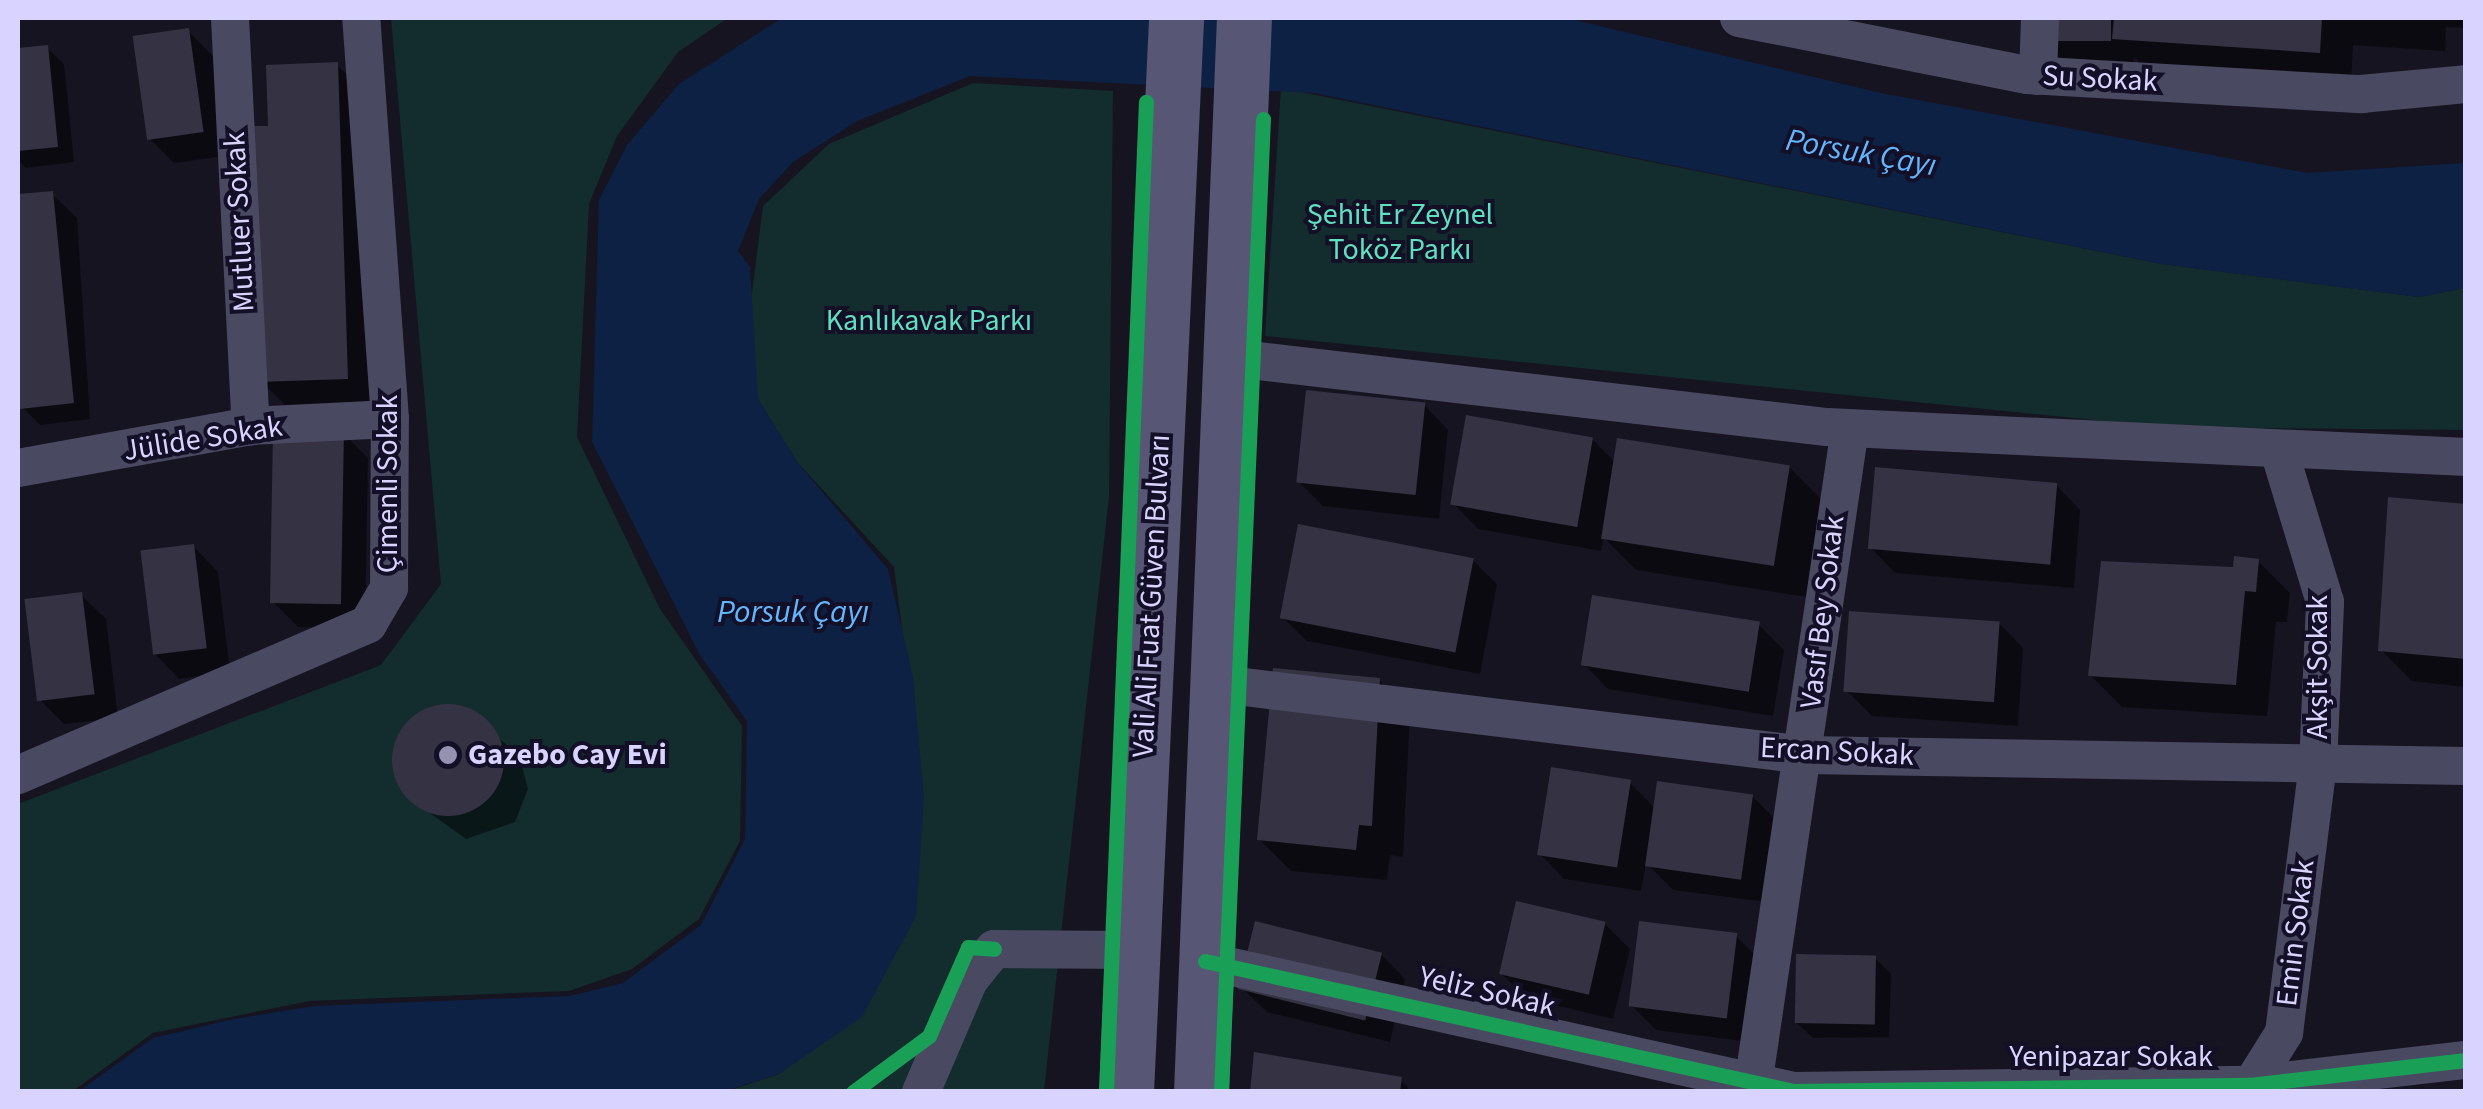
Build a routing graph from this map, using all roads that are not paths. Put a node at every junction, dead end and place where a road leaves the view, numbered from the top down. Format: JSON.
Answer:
{"nodes":[{"id":1,"x":230,"y":18,"type":"edge"},
{"id":2,"x":361,"y":18,"type":"edge"},
{"id":3,"x":1176,"y":18,"type":"edge"},
{"id":4,"x":1244,"y":18,"type":"edge"},
{"id":5,"x":1738,"y":18,"type":"edge"},
{"id":6,"x":2040,"y":18,"type":"edge"},
{"id":7,"x":2038,"y":76,"type":"junction"},
{"id":8,"x":2466,"y":84,"type":"edge"},
{"id":9,"x":1233,"y":358,"type":"junction"},
{"id":10,"x":390,"y":419,"type":"junction"},
{"id":11,"x":251,"y":426,"type":"junction"},
{"id":12,"x":1850,"y":428,"type":"junction"},
{"id":13,"x":2280,"y":454,"type":"junction"},
{"id":14,"x":2466,"y":457,"type":"edge"},
{"id":15,"x":18,"y":468,"type":"edge"},
{"id":16,"x":1212,"y":683,"type":"junction"},
{"id":17,"x":1805,"y":755,"type":"junction"},
{"id":18,"x":2318,"y":765,"type":"junction"},
{"id":19,"x":2466,"y":766,"type":"edge"},
{"id":20,"x":18,"y":775,"type":"edge"},
{"id":21,"x":1133,"y":950,"type":"junction"},
{"id":22,"x":1205,"y":961,"type":"junction"},
{"id":23,"x":2466,"y":1060,"type":"edge"},
{"id":24,"x":1754,"y":1087,"type":"edge"},
{"id":25,"x":2248,"y":1088,"type":"edge"},
{"id":26,"x":921,"y":1092,"type":"edge"},
{"id":27,"x":1126,"y":1092,"type":"edge"},
{"id":28,"x":1201,"y":1092,"type":"edge"}],
"edges":[{"from":1,"to":11,"type":"street","name":"Mutluer Sokak"},
{"from":2,"to":10,"type":"street","name":"Çimenli Sokak"},
{"from":3,"to":21,"type":"main road","name":"Vali Ali Fuat Güven Bulvarı"},
{"from":4,"to":9,"type":"main road"},
{"from":5,"to":7,"type":"street","name":"Su Sokak"},
{"from":6,"to":7,"type":"street"},
{"from":7,"to":8,"type":"street","name":"Su Sokak"},
{"from":9,"to":12,"type":"street"},
{"from":9,"to":16,"type":"main road"},
{"from":10,"to":11,"type":"street","name":"Jülide Sokak"},
{"from":10,"to":20,"type":"street","name":"Çimenli Sokak"},
{"from":11,"to":15,"type":"street","name":"Jülide Sokak"},
{"from":12,"to":13,"type":"street"},
{"from":12,"to":17,"type":"street","name":"Vasıf Bey Sokak"},
{"from":13,"to":14,"type":"street"},
{"from":13,"to":18,"type":"street","name":"Akşit Sokak"},
{"from":16,"to":17,"type":"street","name":"Ercan Sokak"},
{"from":16,"to":22,"type":"main road"},
{"from":17,"to":18,"type":"street","name":"Ercan Sokak"},
{"from":17,"to":24,"type":"street","name":"Vasıf Bey Sokak"},
{"from":18,"to":19,"type":"street","name":"Ercan Sokak"},
{"from":18,"to":25,"type":"street","name":"Emin Sokak"},
{"from":21,"to":26,"type":"street"},
{"from":21,"to":27,"type":"main road","name":"Vali Ali Fuat Güven Bulvarı"},
{"from":22,"to":24,"type":"street","name":"Yeliz Sokak"},
{"from":22,"to":28,"type":"main road"},
{"from":23,"to":25,"type":"street","name":"Yenipazar Sokak"},
{"from":24,"to":25,"type":"street","name":"Yenipazar Sokak"}]}
